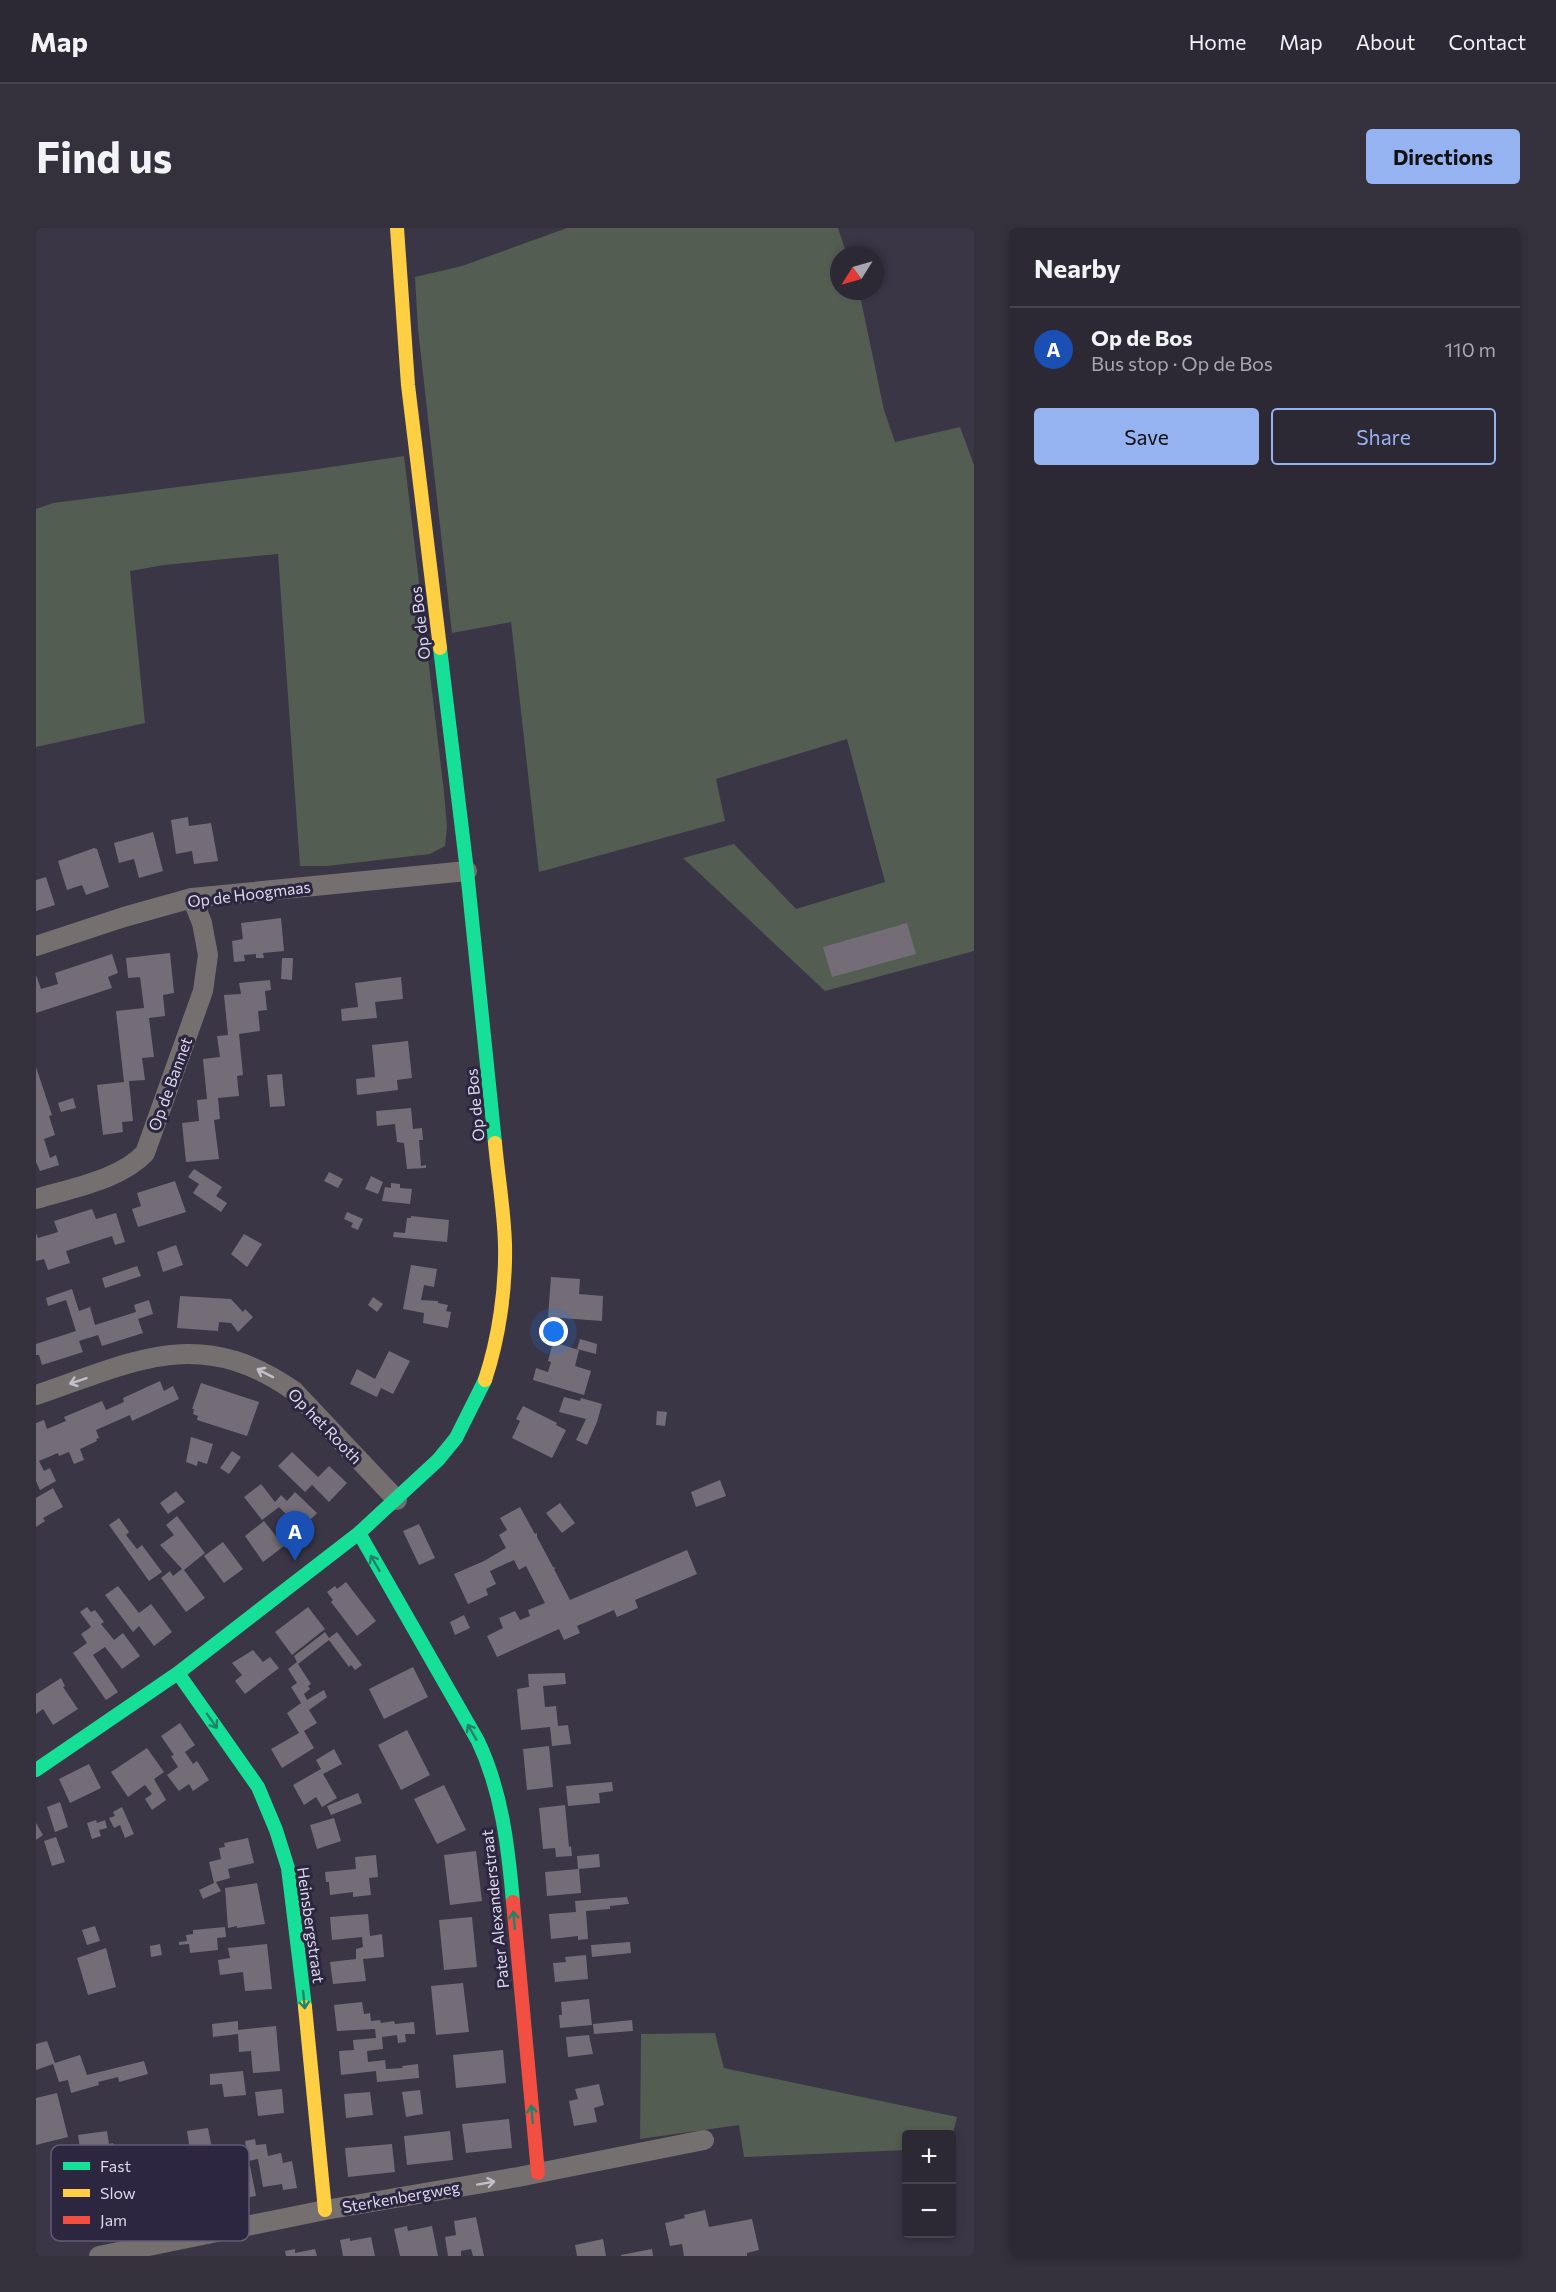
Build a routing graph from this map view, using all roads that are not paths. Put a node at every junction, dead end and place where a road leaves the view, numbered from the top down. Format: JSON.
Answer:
{"nodes":[{"id":1,"x":398,"y":228,"type":"edge"},
{"id":2,"x":467,"y":871,"type":"junction"},
{"id":3,"x":192,"y":898,"type":"junction"},
{"id":4,"x":36,"y":946,"type":"edge"},
{"id":5,"x":36,"y":1199,"type":"edge"},
{"id":6,"x":36,"y":1395,"type":"edge"},
{"id":7,"x":397,"y":1500,"type":"junction"},
{"id":8,"x":359,"y":1533,"type":"junction"},
{"id":9,"x":178,"y":1673,"type":"junction"},
{"id":10,"x":36,"y":1770,"type":"edge"},
{"id":11,"x":704,"y":2140,"type":"dead end"},
{"id":12,"x":538,"y":2173,"type":"junction"},
{"id":13,"x":325,"y":2210,"type":"junction"},
{"id":14,"x":249,"y":2225,"type":"edge"},
{"id":15,"x":173,"y":2241,"type":"edge"},
{"id":16,"x":99,"y":2256,"type":"edge"}],
"edges":[{"from":1,"to":2,"type":"street","name":"Op de Bos"},
{"from":2,"to":3,"type":"street","name":"Op de Hoogmaas"},
{"from":2,"to":7,"type":"street","name":"Op de Bos"},
{"from":3,"to":4,"type":"street","name":"Op de Hoogmaas"},
{"from":3,"to":5,"type":"street","name":"Op de Bannet"},
{"from":7,"to":6,"type":"street","name":"Op het Rooth","one_way":true},
{"from":7,"to":8,"type":"street","name":"Op de Bos"},
{"from":8,"to":9,"type":"street","name":"Op de Bos"},
{"from":12,"to":8,"type":"street","name":"Pater Alexanderstraat","one_way":true},
{"from":9,"to":10,"type":"street","name":"Op de Bos"},
{"from":9,"to":13,"type":"street","name":"Heinsbergstraat","one_way":true},
{"from":11,"to":12,"type":"street","name":"Sterkenbergweg"},
{"from":13,"to":12,"type":"street","name":"Sterkenbergweg","one_way":true},
{"from":13,"to":14,"type":"street","name":"Sterkenbergweg"},
{"from":15,"to":16,"type":"street","name":"Sterkenbergweg"}]}
